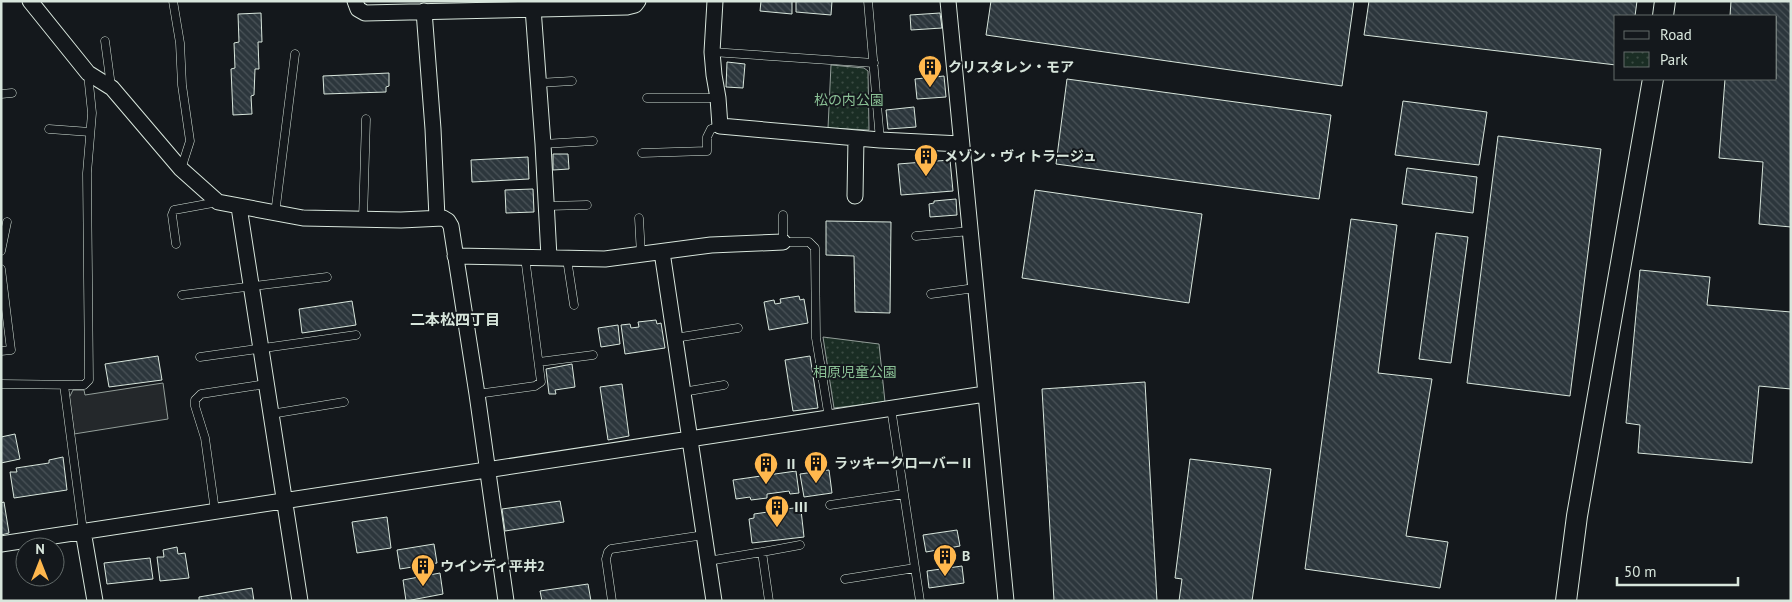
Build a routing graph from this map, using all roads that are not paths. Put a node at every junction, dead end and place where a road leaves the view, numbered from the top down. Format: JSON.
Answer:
{"nodes":[{"id":1,"x":30,"y":1,"type":"edge"},
{"id":2,"x":174,"y":1,"type":"edge"},
{"id":3,"x":355,"y":1,"type":"edge"},
{"id":4,"x":638,"y":1,"type":"edge"},
{"id":5,"x":715,"y":1,"type":"edge"},
{"id":6,"x":868,"y":1,"type":"edge"},
{"id":7,"x":948,"y":1,"type":"edge"},
{"id":8,"x":1665,"y":1,"type":"edge"},
{"id":9,"x":533,"y":8,"type":"junction"},
{"id":10,"x":424,"y":11,"type":"junction"},
{"id":11,"x":1663,"y":15,"type":"edge"},
{"id":12,"x":104,"y":41,"type":"dead end"},
{"id":13,"x":712,"y":52,"type":"junction"},
{"id":14,"x":294,"y":54,"type":"dead end"},
{"id":15,"x":874,"y":63,"type":"junction"},
{"id":16,"x":88,"y":73,"type":"junction"},
{"id":17,"x":1653,"y":80,"type":"edge"},
{"id":18,"x":572,"y":81,"type":"dead end"},
{"id":19,"x":538,"y":83,"type":"junction"},
{"id":20,"x":112,"y":88,"type":"junction"},
{"id":21,"x":12,"y":93,"type":"dead end"},
{"id":22,"x":1,"y":94,"type":"edge"},
{"id":23,"x":647,"y":98,"type":"dead end"},
{"id":24,"x":718,"y":98,"type":"junction"},
{"id":25,"x":366,"y":119,"type":"dead end"},
{"id":26,"x":720,"y":126,"type":"junction"},
{"id":27,"x":49,"y":130,"type":"dead end"},
{"id":28,"x":90,"y":132,"type":"junction"},
{"id":29,"x":856,"y":138,"type":"junction"},
{"id":30,"x":880,"y":140,"type":"junction"},
{"id":31,"x":593,"y":141,"type":"dead end"},
{"id":32,"x":543,"y":144,"type":"junction"},
{"id":33,"x":961,"y":144,"type":"junction"},
{"id":34,"x":642,"y":152,"type":"dead end"},
{"id":35,"x":181,"y":169,"type":"junction"},
{"id":36,"x":855,"y":196,"type":"dead end"},
{"id":37,"x":218,"y":202,"type":"junction"},
{"id":38,"x":587,"y":205,"type":"dead end"},
{"id":39,"x":547,"y":206,"type":"junction"},
{"id":40,"x":239,"y":207,"type":"junction"},
{"id":41,"x":275,"y":214,"type":"junction"},
{"id":42,"x":782,"y":215,"type":"dead end"},
{"id":43,"x":437,"y":218,"type":"junction"},
{"id":44,"x":639,"y":218,"type":"dead end"},
{"id":45,"x":363,"y":219,"type":"junction"},
{"id":46,"x":7,"y":222,"type":"dead end"},
{"id":47,"x":970,"y":230,"type":"junction"},
{"id":48,"x":916,"y":236,"type":"dead end"},
{"id":49,"x":783,"y":242,"type":"junction"},
{"id":50,"x":176,"y":244,"type":"dead end"},
{"id":51,"x":1,"y":251,"type":"edge"},
{"id":52,"x":662,"y":252,"type":"junction"},
{"id":53,"x":641,"y":255,"type":"junction"},
{"id":54,"x":455,"y":256,"type":"junction"},
{"id":55,"x":525,"y":257,"type":"junction"},
{"id":56,"x":550,"y":257,"type":"junction"},
{"id":57,"x":567,"y":259,"type":"junction"},
{"id":58,"x":1,"y":269,"type":"edge"},
{"id":59,"x":327,"y":277,"type":"dead end"},
{"id":60,"x":251,"y":286,"type":"junction"},
{"id":61,"x":975,"y":288,"type":"junction"},
{"id":62,"x":931,"y":294,"type":"dead end"},
{"id":63,"x":182,"y":295,"type":"dead end"},
{"id":64,"x":574,"y":305,"type":"dead end"},
{"id":65,"x":738,"y":328,"type":"dead end"},
{"id":66,"x":356,"y":335,"type":"dead end"},
{"id":67,"x":675,"y":338,"type":"junction"},
{"id":68,"x":261,"y":349,"type":"junction"},
{"id":69,"x":1,"y":351,"type":"edge"},
{"id":70,"x":593,"y":355,"type":"dead end"},
{"id":71,"x":200,"y":357,"type":"dead end"},
{"id":72,"x":539,"y":362,"type":"junction"},
{"id":73,"x":1,"y":384,"type":"edge"},
{"id":74,"x":266,"y":384,"type":"junction"},
{"id":75,"x":64,"y":385,"type":"junction"},
{"id":76,"x":724,"y":385,"type":"dead end"},
{"id":77,"x":683,"y":392,"type":"junction"},
{"id":78,"x":477,"y":394,"type":"junction"},
{"id":79,"x":985,"y":394,"type":"junction"},
{"id":80,"x":344,"y":402,"type":"dead end"},
{"id":81,"x":891,"y":408,"type":"junction"},
{"id":82,"x":271,"y":414,"type":"junction"},
{"id":83,"x":829,"y":418,"type":"junction"},
{"id":84,"x":690,"y":439,"type":"junction"},
{"id":85,"x":486,"y":470,"type":"junction"},
{"id":86,"x":904,"y":494,"type":"junction"},
{"id":87,"x":284,"y":501,"type":"junction"},
{"id":88,"x":830,"y":505,"type":"dead end"},
{"id":89,"x":215,"y":511,"type":"junction"},
{"id":90,"x":83,"y":531,"type":"junction"},
{"id":91,"x":704,"y":535,"type":"junction"},
{"id":92,"x":1,"y":544,"type":"edge"},
{"id":93,"x":800,"y":545,"type":"dead end"},
{"id":94,"x":762,"y":552,"type":"junction"},
{"id":95,"x":708,"y":561,"type":"junction"},
{"id":96,"x":915,"y":568,"type":"junction"},
{"id":97,"x":845,"y":579,"type":"dead end"},
{"id":98,"x":920,"y":600,"type":"edge"},
{"id":99,"x":94,"y":601,"type":"edge"},
{"id":100,"x":300,"y":601,"type":"edge"},
{"id":101,"x":506,"y":601,"type":"edge"},
{"id":102,"x":612,"y":601,"type":"edge"},
{"id":103,"x":714,"y":601,"type":"edge"},
{"id":104,"x":769,"y":601,"type":"edge"},
{"id":105,"x":910,"y":601,"type":"edge"},
{"id":106,"x":1006,"y":601,"type":"edge"},
{"id":107,"x":1566,"y":601,"type":"edge"}],
"edges":[{"from":1,"to":16,"type":"street"},
{"from":2,"to":35,"type":"lane"},
{"from":3,"to":10,"type":"street"},
{"from":4,"to":9,"type":"street"},
{"from":5,"to":13,"type":"street"},
{"from":6,"to":15,"type":"lane"},
{"from":7,"to":33,"type":"street"},
{"from":8,"to":11,"type":"street"},
{"from":9,"to":10,"type":"street"},
{"from":9,"to":19,"type":"street"},
{"from":10,"to":43,"type":"street"},
{"from":12,"to":20,"type":"lane"},
{"from":13,"to":15,"type":"lane"},
{"from":13,"to":24,"type":"street"},
{"from":14,"to":41,"type":"lane"},
{"from":15,"to":30,"type":"lane"},
{"from":16,"to":20,"type":"street"},
{"from":16,"to":28,"type":"lane"},
{"from":17,"to":107,"type":"street"},
{"from":18,"to":19,"type":"lane"},
{"from":19,"to":32,"type":"street"},
{"from":20,"to":35,"type":"street"},
{"from":21,"to":22,"type":"lane"},
{"from":23,"to":24,"type":"lane"},
{"from":24,"to":26,"type":"street"},
{"from":25,"to":45,"type":"lane"},
{"from":26,"to":29,"type":"street"},
{"from":26,"to":34,"type":"lane"},
{"from":27,"to":28,"type":"lane"},
{"from":28,"to":75,"type":"lane"},
{"from":29,"to":30,"type":"street"},
{"from":29,"to":36,"type":"street"},
{"from":30,"to":33,"type":"street"},
{"from":31,"to":32,"type":"lane"},
{"from":32,"to":39,"type":"street"},
{"from":33,"to":47,"type":"street"},
{"from":35,"to":37,"type":"street"},
{"from":37,"to":40,"type":"street"},
{"from":37,"to":50,"type":"lane"},
{"from":38,"to":39,"type":"lane"},
{"from":39,"to":56,"type":"street"},
{"from":40,"to":41,"type":"street"},
{"from":40,"to":60,"type":"street"},
{"from":41,"to":45,"type":"street"},
{"from":42,"to":49,"type":"lane"},
{"from":43,"to":45,"type":"street"},
{"from":43,"to":54,"type":"street"},
{"from":44,"to":53,"type":"lane"},
{"from":46,"to":51,"type":"lane"},
{"from":47,"to":48,"type":"lane"},
{"from":47,"to":61,"type":"street"},
{"from":49,"to":52,"type":"street"},
{"from":49,"to":83,"type":"lane"},
{"from":52,"to":53,"type":"street"},
{"from":52,"to":67,"type":"street"},
{"from":53,"to":57,"type":"street"},
{"from":54,"to":55,"type":"street"},
{"from":54,"to":78,"type":"street"},
{"from":55,"to":56,"type":"street"},
{"from":55,"to":72,"type":"lane"},
{"from":56,"to":57,"type":"street"},
{"from":57,"to":64,"type":"lane"},
{"from":58,"to":69,"type":"lane"},
{"from":59,"to":60,"type":"lane"},
{"from":60,"to":63,"type":"lane"},
{"from":60,"to":68,"type":"street"},
{"from":61,"to":62,"type":"lane"},
{"from":61,"to":79,"type":"street"},
{"from":65,"to":67,"type":"lane"},
{"from":66,"to":68,"type":"lane"},
{"from":67,"to":77,"type":"street"},
{"from":68,"to":71,"type":"lane"},
{"from":68,"to":74,"type":"street"},
{"from":70,"to":72,"type":"lane"},
{"from":72,"to":78,"type":"lane"},
{"from":73,"to":75,"type":"lane"},
{"from":74,"to":82,"type":"street"},
{"from":74,"to":89,"type":"lane"},
{"from":75,"to":90,"type":"lane"},
{"from":76,"to":77,"type":"lane"},
{"from":77,"to":84,"type":"street"},
{"from":78,"to":85,"type":"street"},
{"from":79,"to":81,"type":"street"},
{"from":79,"to":106,"type":"street"},
{"from":80,"to":82,"type":"lane"},
{"from":81,"to":83,"type":"street"},
{"from":81,"to":86,"type":"lane"},
{"from":82,"to":87,"type":"street"},
{"from":83,"to":84,"type":"street"},
{"from":84,"to":85,"type":"street"},
{"from":84,"to":91,"type":"street"},
{"from":85,"to":87,"type":"street"},
{"from":85,"to":101,"type":"street"},
{"from":86,"to":88,"type":"lane"},
{"from":86,"to":96,"type":"lane"},
{"from":87,"to":89,"type":"street"},
{"from":87,"to":100,"type":"street"},
{"from":89,"to":90,"type":"street"},
{"from":90,"to":92,"type":"street"},
{"from":90,"to":99,"type":"street"},
{"from":91,"to":95,"type":"street"},
{"from":91,"to":102,"type":"lane"},
{"from":93,"to":94,"type":"lane"},
{"from":94,"to":95,"type":"lane"},
{"from":94,"to":104,"type":"lane"},
{"from":95,"to":103,"type":"street"},
{"from":96,"to":97,"type":"lane"},
{"from":96,"to":98,"type":"lane"},
{"from":98,"to":105,"type":"lane"}]}
